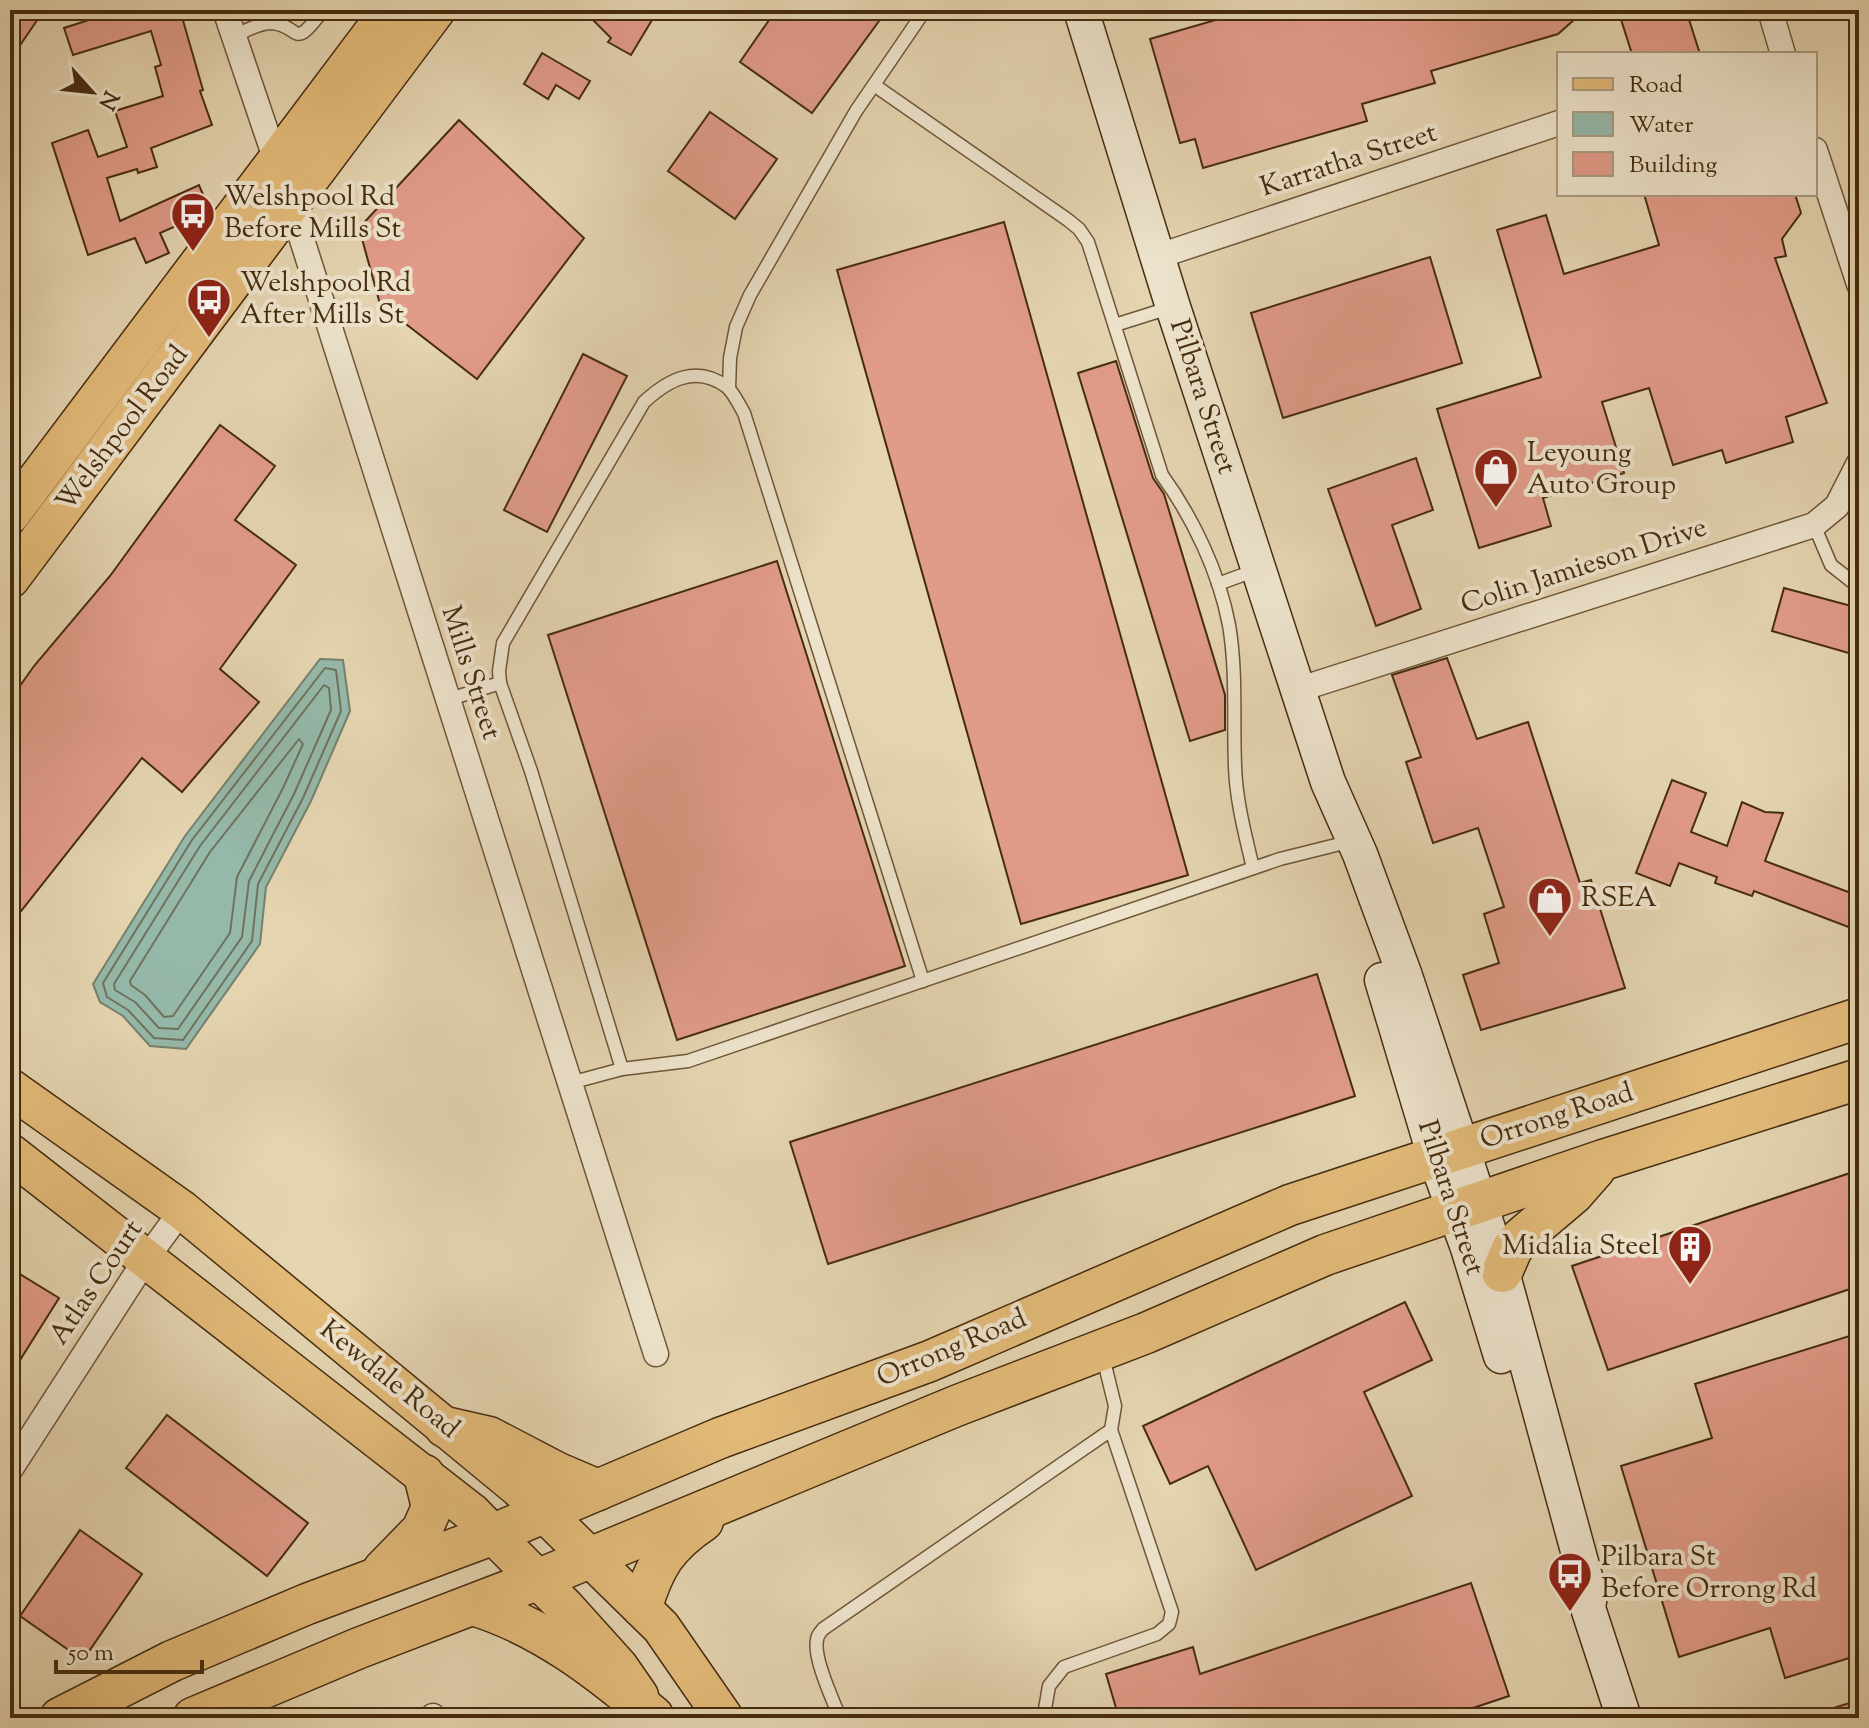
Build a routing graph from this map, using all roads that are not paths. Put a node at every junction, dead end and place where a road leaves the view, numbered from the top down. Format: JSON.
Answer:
{"nodes":[{"id":1,"x":225,"y":10,"type":"edge"},
{"id":2,"x":323,"y":10,"type":"edge"},
{"id":3,"x":390,"y":10,"type":"edge"},
{"id":4,"x":436,"y":10,"type":"edge"},
{"id":5,"x":925,"y":10,"type":"edge"},
{"id":6,"x":1081,"y":10,"type":"edge"},
{"id":7,"x":1770,"y":10,"type":"edge"},
{"id":8,"x":234,"y":36,"type":"junction"},
{"id":9,"x":1777,"y":52,"type":"edge"},
{"id":10,"x":874,"y":85,"type":"junction"},
{"id":11,"x":1557,"y":124,"type":"edge"},
{"id":12,"x":1817,"y":156,"type":"edge"},
{"id":13,"x":275,"y":162,"type":"junction"},
{"id":14,"x":291,"y":205,"type":"junction"},
{"id":15,"x":1159,"y":256,"type":"junction"},
{"id":16,"x":1859,"y":284,"type":"edge"},
{"id":17,"x":1173,"y":307,"type":"junction"},
{"id":18,"x":1115,"y":325,"type":"junction"},
{"id":19,"x":729,"y":389,"type":"junction"},
{"id":20,"x":1859,"y":463,"type":"edge"},
{"id":21,"x":10,"y":515,"type":"edge"},
{"id":22,"x":1814,"y":525,"type":"junction"},
{"id":23,"x":1258,"y":570,"type":"junction"},
{"id":24,"x":10,"y":579,"type":"edge"},
{"id":25,"x":1218,"y":584,"type":"junction"},
{"id":26,"x":1859,"y":587,"type":"edge"},
{"id":27,"x":500,"y":683,"type":"junction"},
{"id":28,"x":1297,"y":690,"type":"junction"},
{"id":29,"x":447,"y":700,"type":"junction"},
{"id":30,"x":1328,"y":782,"type":"junction"},
{"id":31,"x":1340,"y":844,"type":"junction"},
{"id":32,"x":1253,"y":868,"type":"junction"},
{"id":33,"x":923,"y":981,"type":"junction"},
{"id":34,"x":1859,"y":1018,"type":"edge"},
{"id":35,"x":622,"y":1069,"type":"junction"},
{"id":36,"x":1859,"y":1079,"type":"edge"},
{"id":37,"x":570,"y":1083,"type":"junction"},
{"id":38,"x":10,"y":1088,"type":"edge"},
{"id":39,"x":10,"y":1153,"type":"edge"},
{"id":40,"x":1449,"y":1153,"type":"junction"},
{"id":41,"x":1603,"y":1160,"type":"junction"},
{"id":42,"x":1466,"y":1206,"type":"junction"},
{"id":43,"x":182,"y":1210,"type":"junction"},
{"id":44,"x":146,"y":1259,"type":"junction"},
{"id":45,"x":1502,"y":1272,"type":"junction"},
{"id":46,"x":1101,"y":1350,"type":"junction"},
{"id":47,"x":656,"y":1354,"type":"dead end"},
{"id":48,"x":445,"y":1427,"type":"junction"},
{"id":49,"x":1111,"y":1430,"type":"junction"},
{"id":50,"x":10,"y":1470,"type":"edge"},
{"id":51,"x":424,"y":1475,"type":"junction"},
{"id":52,"x":598,"y":1490,"type":"junction"},
{"id":53,"x":739,"y":1497,"type":"junction"},
{"id":54,"x":547,"y":1512,"type":"junction"},
{"id":55,"x":494,"y":1534,"type":"junction"},
{"id":56,"x":591,"y":1556,"type":"junction"},
{"id":57,"x":375,"y":1579,"type":"junction"},
{"id":58,"x":539,"y":1579,"type":"junction"},
{"id":59,"x":473,"y":1605,"type":"junction"},
{"id":60,"x":642,"y":1607,"type":"junction"},
{"id":61,"x":1588,"y":1608,"type":"junction"},
{"id":62,"x":653,"y":1717,"type":"edge"},
{"id":63,"x":60,"y":1718,"type":"edge"},
{"id":64,"x":193,"y":1718,"type":"edge"},
{"id":65,"x":724,"y":1718,"type":"edge"},
{"id":66,"x":840,"y":1718,"type":"edge"},
{"id":67,"x":1048,"y":1718,"type":"edge"},
{"id":68,"x":1624,"y":1718,"type":"edge"}],
"edges":[{"from":1,"to":8,"type":"street","name":"Mills Street"},
{"from":2,"to":8,"type":"lane"},
{"from":3,"to":13,"type":"main road","name":"Welshpool Road"},
{"from":4,"to":14,"type":"main road","name":"Welshpool Road"},
{"from":5,"to":10,"type":"lane"},
{"from":6,"to":15,"type":"main road","name":"Pilbara Street"},
{"from":7,"to":9,"type":"street"},
{"from":8,"to":13,"type":"street","name":"Mills Street"},
{"from":10,"to":18,"type":"lane"},
{"from":10,"to":19,"type":"lane"},
{"from":11,"to":15,"type":"street","name":"Karratha Street"},
{"from":12,"to":16,"type":"street"},
{"from":13,"to":14,"type":"street","name":"Mills Street"},
{"from":13,"to":21,"type":"main road","name":"Welshpool Road"},
{"from":14,"to":24,"type":"main road","name":"Welshpool Road"},
{"from":14,"to":29,"type":"street","name":"Mills Street"},
{"from":15,"to":17,"type":"main road","name":"Pilbara Street"},
{"from":17,"to":18,"type":"lane"},
{"from":17,"to":23,"type":"main road","name":"Pilbara Street"},
{"from":18,"to":25,"type":"lane"},
{"from":19,"to":27,"type":"lane"},
{"from":19,"to":33,"type":"lane"},
{"from":20,"to":22,"type":"street","name":"Colin Jamieson Drive"},
{"from":22,"to":26,"type":"lane"},
{"from":22,"to":28,"type":"street","name":"Colin Jamieson Drive"},
{"from":23,"to":25,"type":"lane"},
{"from":23,"to":28,"type":"main road","name":"Pilbara Street"},
{"from":25,"to":32,"type":"lane"},
{"from":27,"to":29,"type":"lane"},
{"from":27,"to":35,"type":"lane"},
{"from":28,"to":30,"type":"main road","name":"Pilbara Street"},
{"from":29,"to":37,"type":"street","name":"Mills Street"},
{"from":30,"to":31,"type":"main road","name":"Pilbara Street"},
{"from":30,"to":40,"type":"main road","name":"Pilbara Street"},
{"from":31,"to":32,"type":"lane"},
{"from":31,"to":40,"type":"main road","name":"Pilbara Street"},
{"from":32,"to":33,"type":"lane"},
{"from":33,"to":35,"type":"lane"},
{"from":34,"to":40,"type":"highway","name":"Orrong Road"},
{"from":35,"to":37,"type":"lane"},
{"from":36,"to":41,"type":"highway","name":"Orrong Road"},
{"from":37,"to":47,"type":"street","name":"Mills Street"},
{"from":38,"to":43,"type":"main road","name":"Kewdale Road"},
{"from":39,"to":44,"type":"main road","name":"Kewdale Road"},
{"from":40,"to":42,"type":"main road","name":"Pilbara Street"},
{"from":40,"to":52,"type":"highway","name":"Orrong Road"},
{"from":41,"to":42,"type":"highway","name":"Orrong Road"},
{"from":41,"to":45,"type":"highway"},
{"from":42,"to":45,"type":"main road","name":"Pilbara Street"},
{"from":42,"to":46,"type":"highway","name":"Orrong Road"},
{"from":42,"to":61,"type":"main road","name":"Pilbara Street"},
{"from":43,"to":44,"type":"street","name":"Atlas Court"},
{"from":43,"to":48,"type":"main road","name":"Kewdale Road"},
{"from":44,"to":50,"type":"street","name":"Atlas Court"},
{"from":44,"to":51,"type":"main road","name":"Kewdale Road"},
{"from":45,"to":61,"type":"main road","name":"Pilbara Street"},
{"from":46,"to":49,"type":"lane"},
{"from":46,"to":53,"type":"highway","name":"Orrong Road"},
{"from":48,"to":52,"type":"highway"},
{"from":48,"to":54,"type":"main road","name":"Kewdale Road"},
{"from":49,"to":66,"type":"lane"},
{"from":49,"to":67,"type":"lane"},
{"from":51,"to":55,"type":"main road","name":"Kewdale Road"},
{"from":51,"to":57,"type":"highway"},
{"from":52,"to":54,"type":"highway","name":"Orrong Road"},
{"from":53,"to":56,"type":"highway","name":"Orrong Road"},
{"from":53,"to":60,"type":"highway"},
{"from":54,"to":55,"type":"highway","name":"Orrong Road"},
{"from":54,"to":56,"type":"main road","name":"Kewdale Road"},
{"from":55,"to":57,"type":"highway","name":"Orrong Road"},
{"from":55,"to":58,"type":"main road","name":"Kewdale Road"},
{"from":56,"to":58,"type":"highway","name":"Orrong Road"},
{"from":56,"to":60,"type":"main road","name":"Kewdale Road"},
{"from":57,"to":63,"type":"highway","name":"Orrong Road"},
{"from":58,"to":59,"type":"highway","name":"Orrong Road"},
{"from":58,"to":62,"type":"main road","name":"Kewdale Road"},
{"from":59,"to":62,"type":"highway"},
{"from":59,"to":64,"type":"highway","name":"Orrong Road"},
{"from":60,"to":65,"type":"main road","name":"Kewdale Road"},
{"from":61,"to":68,"type":"main road","name":"Pilbara Street"}]}
